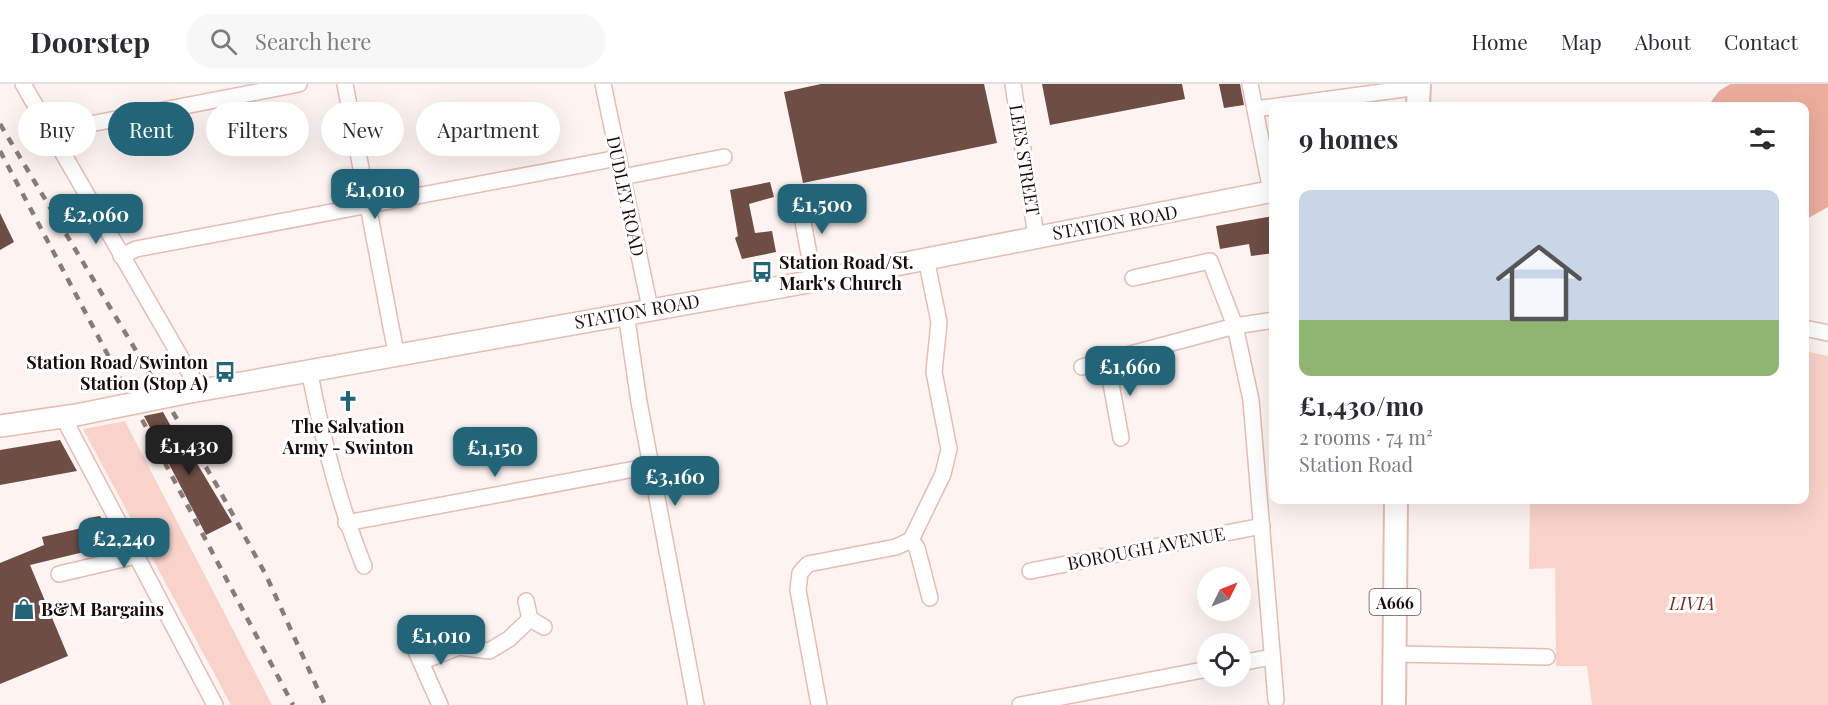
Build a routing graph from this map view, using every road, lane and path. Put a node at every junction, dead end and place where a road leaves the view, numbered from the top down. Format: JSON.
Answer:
{"nodes":[{"id":1,"x":23,"y":84,"type":"edge"},
{"id":2,"x":299,"y":84,"type":"edge"},
{"id":3,"x":345,"y":84,"type":"edge"},
{"id":4,"x":603,"y":84,"type":"edge"},
{"id":5,"x":1013,"y":84,"type":"edge"},
{"id":6,"x":1250,"y":84,"type":"edge"},
{"id":7,"x":1419,"y":93,"type":"edge"},
{"id":8,"x":33,"y":102,"type":"edge"},
{"id":9,"x":1327,"y":102,"type":"edge"},
{"id":10,"x":1269,"y":108,"type":"edge"},
{"id":11,"x":1255,"y":109,"type":"junction"},
{"id":12,"x":96,"y":123,"type":"edge"},
{"id":13,"x":63,"y":156,"type":"edge"},
{"id":14,"x":724,"y":157,"type":"dead end"},
{"id":15,"x":618,"y":158,"type":"junction"},
{"id":16,"x":622,"y":177,"type":"junction"},
{"id":17,"x":1269,"y":177,"type":"edge"},
{"id":18,"x":1269,"y":192,"type":"edge"},
{"id":19,"x":798,"y":195,"type":"dead end"},
{"id":20,"x":367,"y":205,"type":"junction"},
{"id":21,"x":1036,"y":236,"type":"junction"},
{"id":22,"x":121,"y":256,"type":"junction"},
{"id":23,"x":926,"y":258,"type":"junction"},
{"id":24,"x":1133,"y":278,"type":"dead end"},
{"id":25,"x":814,"y":281,"type":"junction"},
{"id":26,"x":650,"y":309,"type":"junction"},
{"id":27,"x":626,"y":313,"type":"junction"},
{"id":28,"x":1269,"y":321,"type":"edge"},
{"id":29,"x":1235,"y":326,"type":"junction"},
{"id":30,"x":1809,"y":329,"type":"edge"},
{"id":31,"x":1828,"y":333,"type":"edge"},
{"id":32,"x":396,"y":353,"type":"junction"},
{"id":33,"x":1107,"y":362,"type":"junction"},
{"id":34,"x":1082,"y":367,"type":"dead end"},
{"id":35,"x":309,"y":369,"type":"junction"},
{"id":36,"x":192,"y":391,"type":"junction"},
{"id":37,"x":69,"y":416,"type":"junction"},
{"id":38,"x":0,"y":426,"type":"edge"},
{"id":39,"x":1121,"y":438,"type":"dead end"},
{"id":40,"x":651,"y":466,"type":"junction"},
{"id":41,"x":1395,"y":504,"type":"edge"},
{"id":42,"x":346,"y":523,"type":"junction"},
{"id":43,"x":1262,"y":526,"type":"junction"},
{"id":44,"x":911,"y":540,"type":"junction"},
{"id":45,"x":136,"y":556,"type":"junction"},
{"id":46,"x":364,"y":566,"type":"dead end"},
{"id":47,"x":1030,"y":571,"type":"dead end"},
{"id":48,"x":59,"y":574,"type":"dead end"},
{"id":49,"x":930,"y":598,"type":"dead end"},
{"id":50,"x":526,"y":601,"type":"dead end"},
{"id":51,"x":530,"y":619,"type":"junction"},
{"id":52,"x":544,"y":627,"type":"dead end"},
{"id":53,"x":411,"y":640,"type":"dead end"},
{"id":54,"x":1395,"y":654,"type":"junction"},
{"id":55,"x":1272,"y":657,"type":"junction"},
{"id":56,"x":1547,"y":657,"type":"dead end"},
{"id":57,"x":1251,"y":661,"type":"edge"},
{"id":58,"x":421,"y":662,"type":"junction"},
{"id":59,"x":1197,"y":671,"type":"edge"},
{"id":60,"x":1276,"y":699,"type":"dead end"},
{"id":61,"x":215,"y":705,"type":"edge"},
{"id":62,"x":440,"y":705,"type":"edge"},
{"id":63,"x":696,"y":705,"type":"edge"},
{"id":64,"x":819,"y":705,"type":"edge"},
{"id":65,"x":1020,"y":705,"type":"edge"},
{"id":66,"x":1394,"y":705,"type":"edge"}],
"edges":[{"from":1,"to":8,"type":"street"},
{"from":2,"to":12,"type":"street"},
{"from":3,"to":20,"type":"street"},
{"from":4,"to":15,"type":"street","name":"DUDLEY ROAD"},
{"from":5,"to":21,"type":"street","name":"LEES STREET"},
{"from":6,"to":11,"type":"street"},
{"from":7,"to":9,"type":"street"},
{"from":10,"to":11,"type":"street"},
{"from":11,"to":17,"type":"street"},
{"from":13,"to":22,"type":"street"},
{"from":14,"to":16,"type":"street"},
{"from":15,"to":16,"type":"street","name":"DUDLEY ROAD"},
{"from":15,"to":20,"type":"street"},
{"from":16,"to":26,"type":"street","name":"DUDLEY ROAD"},
{"from":18,"to":21,"type":"main road","name":"STATION ROAD"},
{"from":19,"to":25,"type":"street"},
{"from":20,"to":22,"type":"street"},
{"from":20,"to":32,"type":"street"},
{"from":21,"to":23,"type":"main road","name":"STATION ROAD"},
{"from":22,"to":36,"type":"street"},
{"from":23,"to":25,"type":"main road","name":"STATION ROAD"},
{"from":23,"to":44,"type":"street"},
{"from":24,"to":29,"type":"street"},
{"from":25,"to":26,"type":"main road","name":"STATION ROAD"},
{"from":26,"to":27,"type":"main road","name":"STATION ROAD"},
{"from":27,"to":32,"type":"main road","name":"STATION ROAD"},
{"from":27,"to":40,"type":"street"},
{"from":28,"to":29,"type":"street"},
{"from":29,"to":33,"type":"street"},
{"from":29,"to":43,"type":"street"},
{"from":30,"to":31,"type":"street"},
{"from":32,"to":35,"type":"main road","name":"STATION ROAD"},
{"from":33,"to":34,"type":"street"},
{"from":33,"to":39,"type":"street"},
{"from":35,"to":36,"type":"main road","name":"STATION ROAD"},
{"from":35,"to":42,"type":"street"},
{"from":36,"to":37,"type":"main road","name":"STATION ROAD","bridge":true},
{"from":37,"to":38,"type":"main road","name":"STATION ROAD"},
{"from":37,"to":45,"type":"street"},
{"from":40,"to":42,"type":"street"},
{"from":40,"to":63,"type":"street"},
{"from":41,"to":54,"type":"main road","number":"A666"},
{"from":42,"to":46,"type":"street"},
{"from":43,"to":47,"type":"street","name":"BOROUGH AVENUE"},
{"from":43,"to":55,"type":"street"},
{"from":44,"to":49,"type":"street"},
{"from":44,"to":64,"type":"street"},
{"from":45,"to":48,"type":"street"},
{"from":45,"to":61,"type":"street"},
{"from":50,"to":51,"type":"street"},
{"from":51,"to":52,"type":"street"},
{"from":51,"to":58,"type":"street"},
{"from":53,"to":58,"type":"street"},
{"from":54,"to":56,"type":"street"},
{"from":54,"to":66,"type":"main road","number":"A666"},
{"from":55,"to":57,"type":"street"},
{"from":55,"to":60,"type":"street"},
{"from":58,"to":62,"type":"street"},
{"from":59,"to":65,"type":"street"}]}
